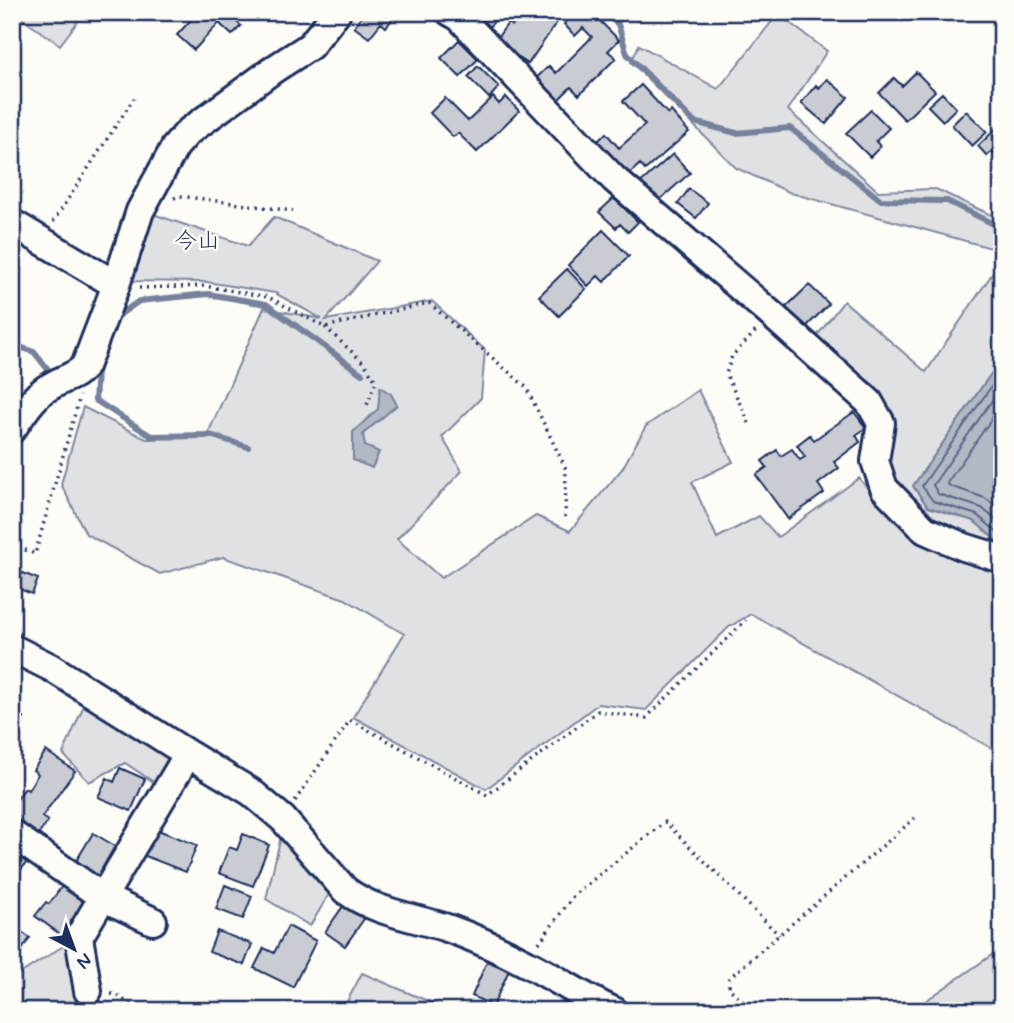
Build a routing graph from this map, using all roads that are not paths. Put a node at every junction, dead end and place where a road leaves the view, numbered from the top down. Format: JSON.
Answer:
{"nodes":[{"id":1,"x":337,"y":12,"type":"edge"},
{"id":2,"x":457,"y":14,"type":"edge"},
{"id":3,"x":12,"y":223,"type":"edge"},
{"id":4,"x":116,"y":285,"type":"junction"},
{"id":5,"x":12,"y":429,"type":"edge"},
{"id":6,"x":1002,"y":559,"type":"edge"},
{"id":7,"x":12,"y":648,"type":"edge"},
{"id":8,"x":188,"y":754,"type":"junction"},
{"id":9,"x":12,"y":834,"type":"edge"},
{"id":10,"x":104,"y":898,"type":"junction"},
{"id":11,"x":153,"y":921,"type":"dead end"},
{"id":12,"x":88,"y":991,"type":"road end"},
{"id":13,"x":614,"y":1011,"type":"edge"}],
"edges":[{"from":1,"to":4,"type":"street"},
{"from":2,"to":6,"type":"street"},
{"from":3,"to":4,"type":"street"},
{"from":4,"to":5,"type":"street"},
{"from":7,"to":8,"type":"street"},
{"from":8,"to":10,"type":"street"},
{"from":8,"to":13,"type":"street"},
{"from":9,"to":10,"type":"street"},
{"from":10,"to":11,"type":"street"},
{"from":10,"to":12,"type":"street"}]}
